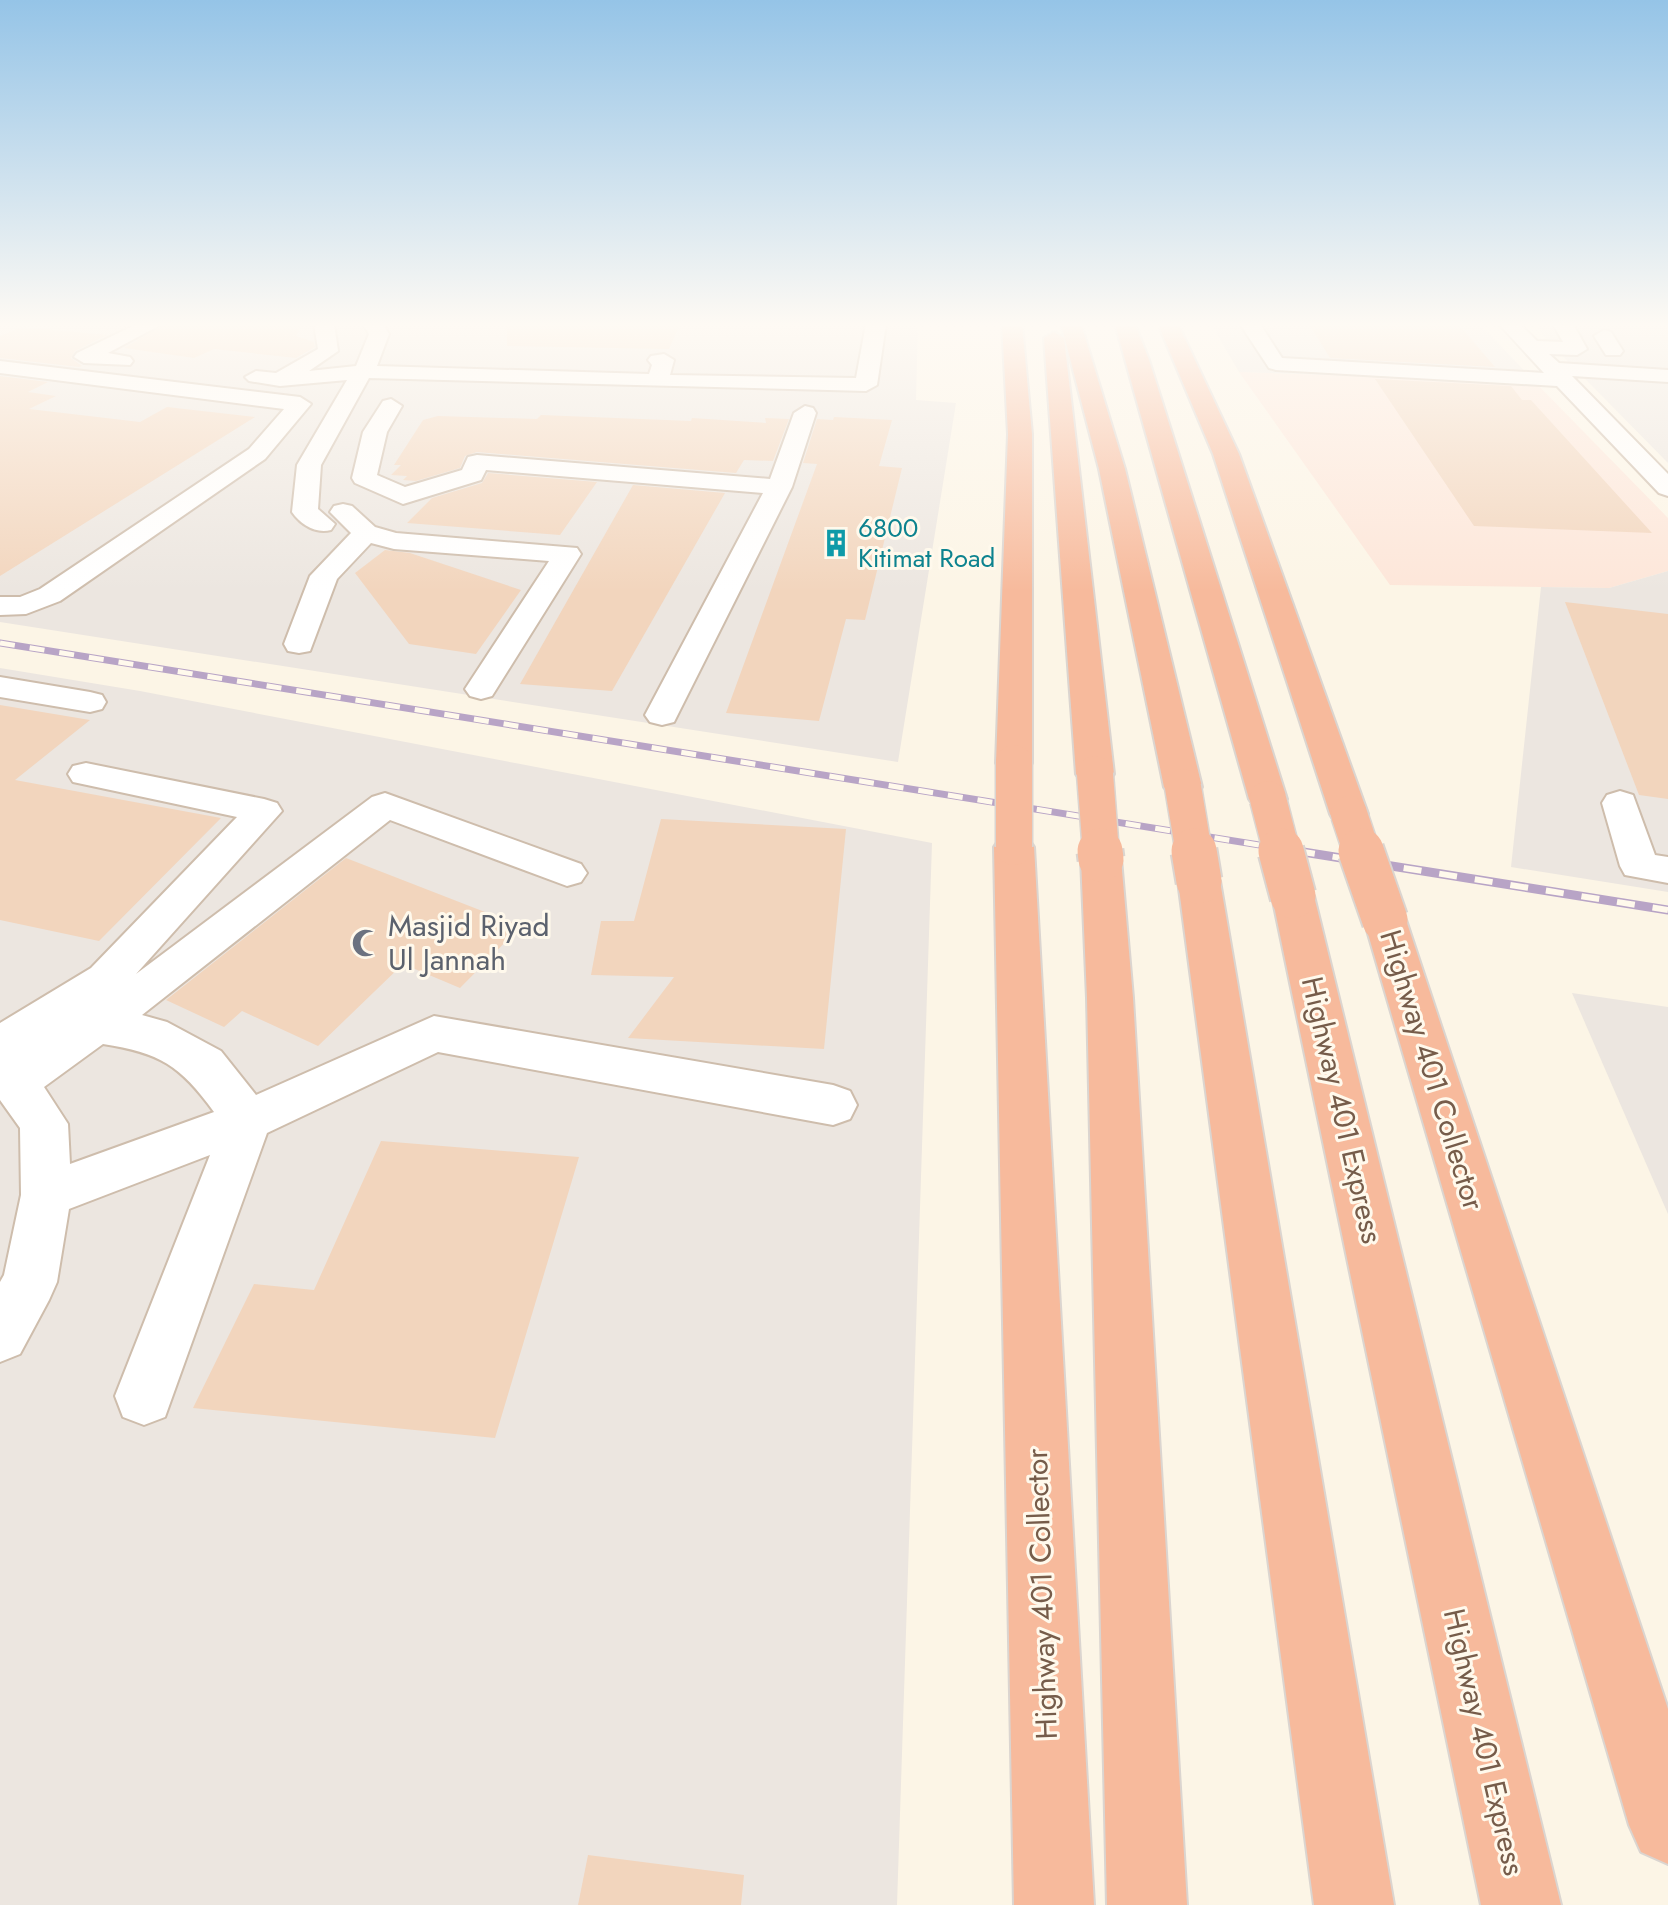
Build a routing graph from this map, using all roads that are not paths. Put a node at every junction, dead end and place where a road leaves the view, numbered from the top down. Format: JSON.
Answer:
{"nodes":[{"id":1,"x":292,"y":413,"type":"edge"},
{"id":2,"x":338,"y":413,"type":"edge"},
{"id":3,"x":387,"y":413,"type":"edge"},
{"id":4,"x":805,"y":413,"type":"dead end"},
{"id":5,"x":1017,"y":413,"type":"edge"},
{"id":6,"x":1018,"y":413,"type":"edge"},
{"id":7,"x":1061,"y":413,"type":"edge"},
{"id":8,"x":1096,"y":413,"type":"edge"},
{"id":9,"x":1154,"y":413,"type":"edge"},
{"id":10,"x":1208,"y":413,"type":"edge"},
{"id":11,"x":1597,"y":413,"type":"edge"},
{"id":12,"x":1020,"y":434,"type":"junction"},
{"id":13,"x":1665,"y":480,"type":"edge"},
{"id":14,"x":779,"y":487,"type":"junction"},
{"id":15,"x":403,"y":496,"type":"junction"},
{"id":16,"x":323,"y":516,"type":"junction"},
{"id":17,"x":366,"y":533,"type":"junction"},
{"id":18,"x":0,"y":606,"type":"edge"},
{"id":19,"x":299,"y":644,"type":"dead end"},
{"id":20,"x":0,"y":687,"type":"edge"},
{"id":21,"x":481,"y":689,"type":"dead end"},
{"id":22,"x":90,"y":702,"type":"dead end"},
{"id":23,"x":662,"y":715,"type":"dead end"},
{"id":24,"x":86,"y":774,"type":"dead end"},
{"id":25,"x":1620,"y":803,"type":"dead end"},
{"id":26,"x":1668,"y":870,"type":"edge"},
{"id":27,"x":567,"y":873,"type":"dead end"},
{"id":28,"x":95,"y":1025,"type":"junction"},
{"id":29,"x":5,"y":1066,"type":"edge"},
{"id":30,"x":833,"y":1105,"type":"dead end"},
{"id":31,"x":248,"y":1120,"type":"junction"},
{"id":32,"x":46,"y":1195,"type":"junction"},
{"id":33,"x":0,"y":1335,"type":"edge"},
{"id":34,"x":144,"y":1396,"type":"dead end"},
{"id":35,"x":1668,"y":1825,"type":"edge"},
{"id":36,"x":1054,"y":1905,"type":"edge"},
{"id":37,"x":1147,"y":1905,"type":"edge"},
{"id":38,"x":1354,"y":1905,"type":"edge"},
{"id":39,"x":1521,"y":1905,"type":"edge"}],
"edges":[{"from":1,"to":18,"type":"street"},
{"from":2,"to":16,"type":"street"},
{"from":3,"to":15,"type":"street"},
{"from":4,"to":14,"type":"street"},
{"from":5,"to":12,"type":"highway"},
{"from":6,"to":12,"type":"highway","name":"Highway 401 Collector"},
{"from":7,"to":37,"type":"highway","bridge":true},
{"from":8,"to":38,"type":"highway","bridge":true},
{"from":9,"to":39,"type":"highway","name":"Highway 401 Express","bridge":true},
{"from":10,"to":35,"type":"highway","name":"Highway 401 Collector","bridge":true},
{"from":11,"to":13,"type":"street"},
{"from":12,"to":36,"type":"highway","name":"Highway 401 Collector","bridge":true},
{"from":14,"to":15,"type":"street"},
{"from":14,"to":23,"type":"street"},
{"from":15,"to":16,"type":"street"},
{"from":16,"to":17,"type":"street"},
{"from":17,"to":19,"type":"street"},
{"from":17,"to":21,"type":"street"},
{"from":20,"to":22,"type":"street"},
{"from":24,"to":29,"type":"street"},
{"from":25,"to":26,"type":"street"},
{"from":27,"to":28,"type":"street"},
{"from":28,"to":29,"type":"street"},
{"from":28,"to":31,"type":"street"},
{"from":29,"to":32,"type":"street"},
{"from":30,"to":31,"type":"street"},
{"from":31,"to":32,"type":"street"},
{"from":31,"to":34,"type":"street"},
{"from":32,"to":33,"type":"street"}]}
